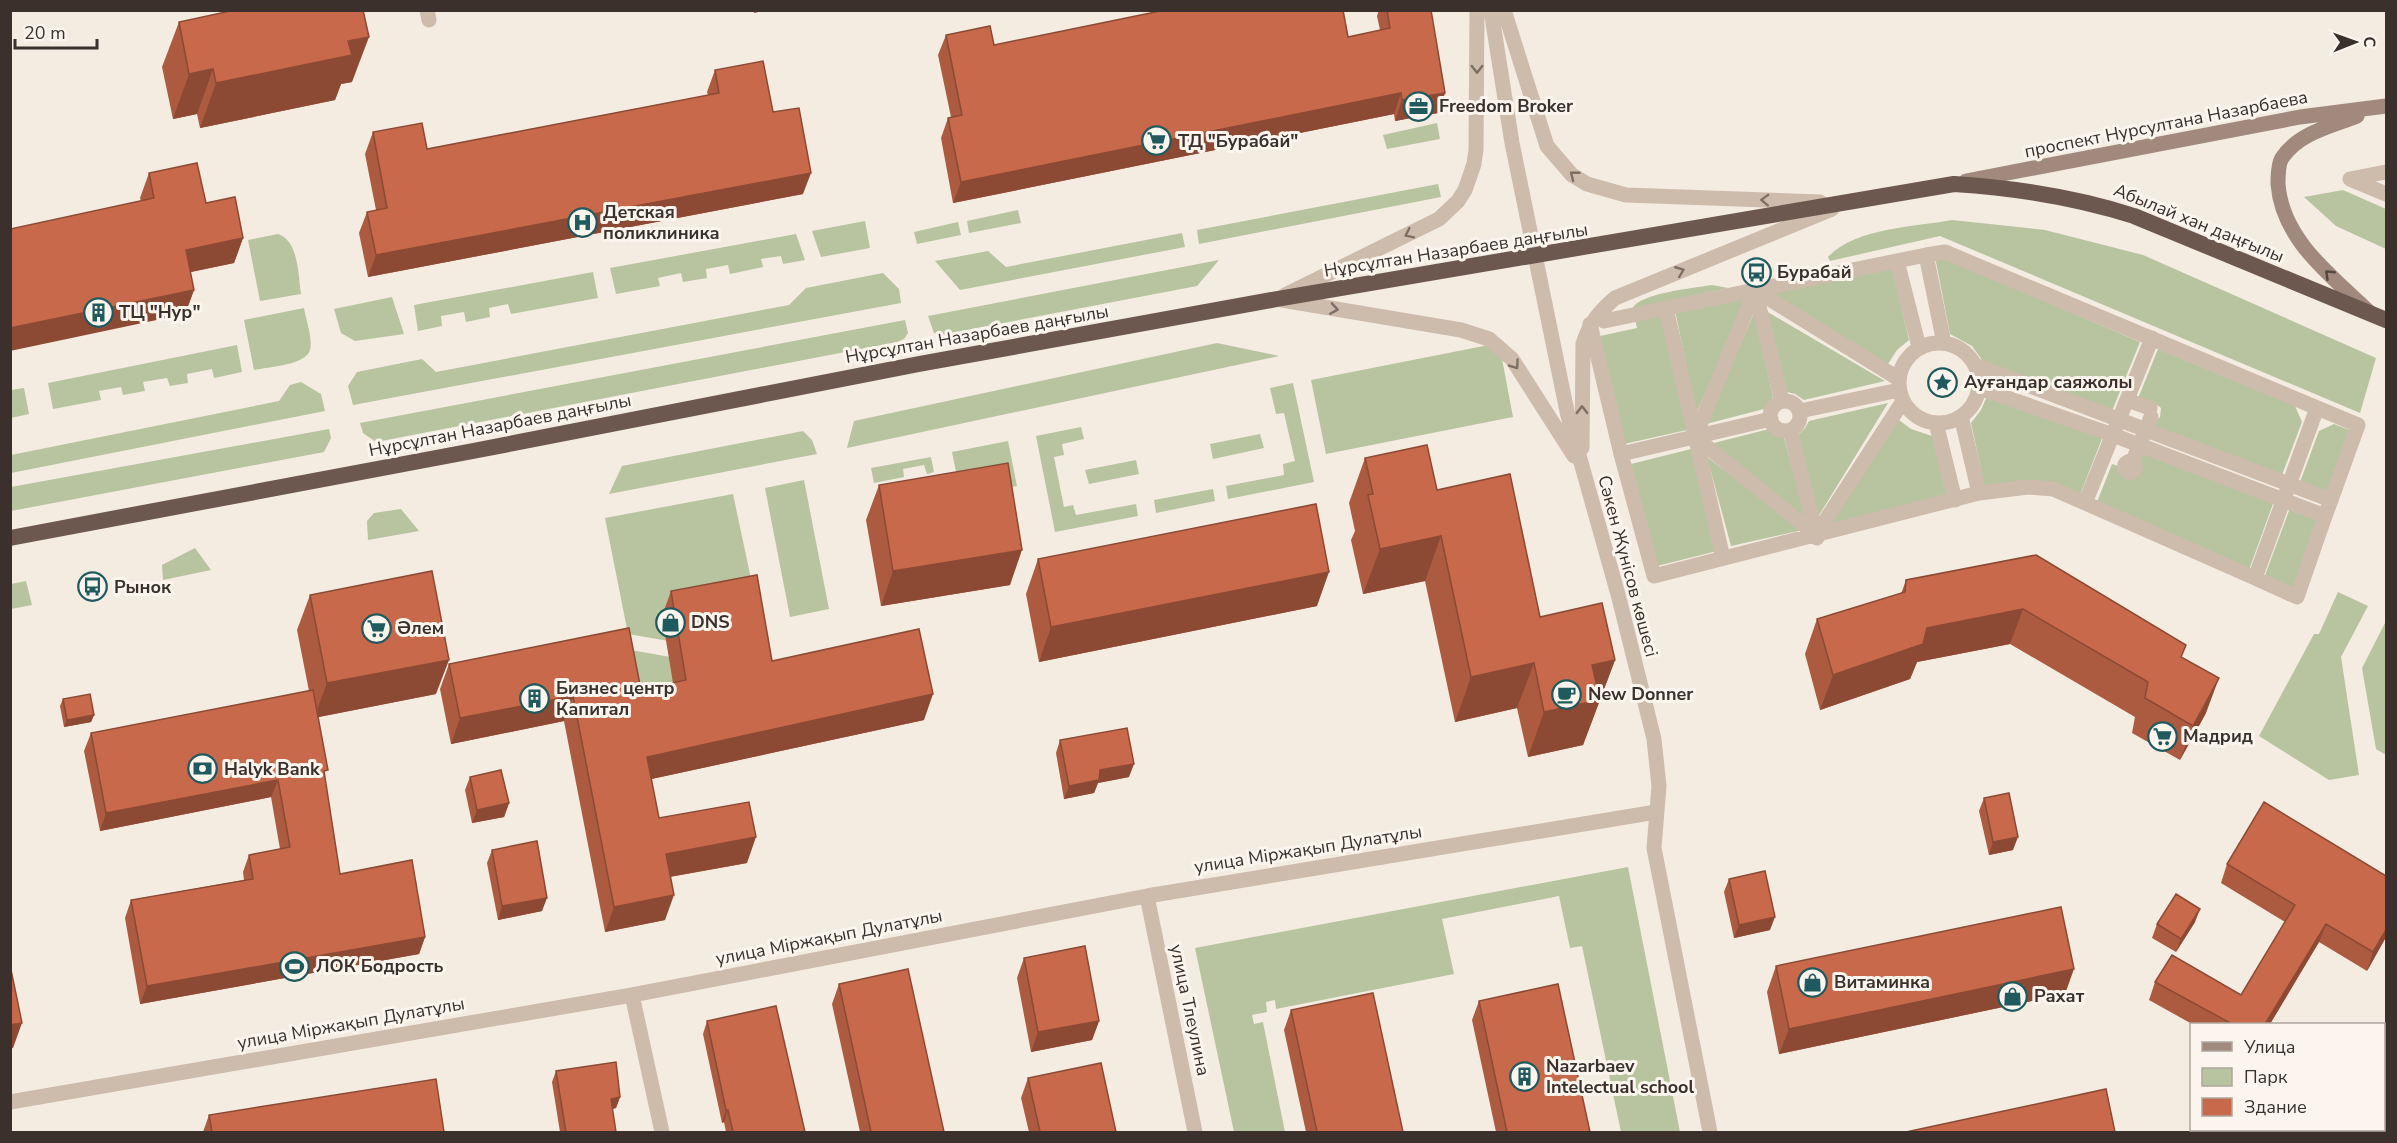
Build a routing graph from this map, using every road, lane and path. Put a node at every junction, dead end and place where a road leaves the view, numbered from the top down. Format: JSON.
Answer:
{"nodes":[{"id":1,"x":1477,"y":10,"type":"edge"},
{"id":2,"x":1491,"y":10,"type":"edge"},
{"id":3,"x":1504,"y":10,"type":"edge"},
{"id":4,"x":2383,"y":106,"type":"edge"},
{"id":5,"x":2386,"y":172,"type":"edge"},
{"id":6,"x":1954,"y":184,"type":"junction"},
{"id":7,"x":2386,"y":194,"type":"edge"},
{"id":8,"x":1844,"y":203,"type":"junction"},
{"id":9,"x":1926,"y":255,"type":"junction"},
{"id":10,"x":1535,"y":256,"type":"junction"},
{"id":11,"x":1897,"y":261,"type":"junction"},
{"id":12,"x":1755,"y":290,"type":"junction"},
{"id":13,"x":1934,"y":294,"type":"junction"},
{"id":14,"x":1277,"y":299,"type":"junction"},
{"id":15,"x":1907,"y":300,"type":"junction"},
{"id":16,"x":1666,"y":308,"type":"junction"},
{"id":17,"x":2379,"y":317,"type":"edge"},
{"id":18,"x":1597,"y":323,"type":"junction"},
{"id":19,"x":2152,"y":338,"type":"junction"},
{"id":20,"x":1944,"y":343,"type":"junction"},
{"id":21,"x":1919,"y":348,"type":"junction"},
{"id":22,"x":1975,"y":365,"type":"junction"},
{"id":23,"x":2008,"y":378,"type":"junction"},
{"id":24,"x":1978,"y":388,"type":"junction"},
{"id":25,"x":2038,"y":389,"type":"junction"},
{"id":26,"x":1900,"y":390,"type":"junction"},
{"id":27,"x":2001,"y":396,"type":"junction"},
{"id":28,"x":2066,"y":400,"type":"junction"},
{"id":29,"x":2127,"y":400,"type":"junction"},
{"id":30,"x":1782,"y":401,"type":"junction"},
{"id":31,"x":2032,"y":407,"type":"junction"},
{"id":32,"x":2317,"y":408,"type":"junction"},
{"id":33,"x":2093,"y":410,"type":"junction"},
{"id":34,"x":1800,"y":411,"type":"junction"},
{"id":35,"x":1961,"y":416,"type":"junction"},
{"id":36,"x":2060,"y":417,"type":"junction"},
{"id":37,"x":2149,"y":418,"type":"junction"},
{"id":38,"x":1771,"y":419,"type":"junction"},
{"id":39,"x":2119,"y":420,"type":"junction"},
{"id":40,"x":1936,"y":423,"type":"junction"},
{"id":41,"x":2088,"y":426,"type":"junction"},
{"id":42,"x":1790,"y":430,"type":"junction"},
{"id":43,"x":2113,"y":435,"type":"junction"},
{"id":44,"x":1695,"y":437,"type":"junction"},
{"id":45,"x":2139,"y":446,"type":"junction"},
{"id":46,"x":2191,"y":447,"type":"junction"},
{"id":47,"x":1970,"y":452,"type":"junction"},
{"id":48,"x":1621,"y":454,"type":"junction"},
{"id":49,"x":2104,"y":458,"type":"junction"},
{"id":50,"x":1945,"y":459,"type":"junction"},
{"id":51,"x":2222,"y":459,"type":"junction"},
{"id":52,"x":2185,"y":463,"type":"junction"},
{"id":53,"x":1582,"y":469,"type":"junction"},
{"id":54,"x":2256,"y":471,"type":"junction"},
{"id":55,"x":2216,"y":475,"type":"junction"},
{"id":56,"x":2289,"y":484,"type":"junction"},
{"id":57,"x":2250,"y":488,"type":"junction"},
{"id":58,"x":1979,"y":493,"type":"junction"},
{"id":59,"x":1954,"y":500,"type":"junction"},
{"id":60,"x":2283,"y":500,"type":"junction"},
{"id":61,"x":2331,"y":500,"type":"junction"},
{"id":62,"x":2085,"y":503,"type":"junction"},
{"id":63,"x":2325,"y":516,"type":"junction"},
{"id":64,"x":10,"y":538,"type":"edge"},
{"id":65,"x":1817,"y":540,"type":"junction"},
{"id":66,"x":1724,"y":558,"type":"junction"},
{"id":67,"x":2255,"y":578,"type":"junction"},
{"id":68,"x":1656,"y":812,"type":"junction"},
{"id":69,"x":1147,"y":896,"type":"junction"},
{"id":70,"x":632,"y":995,"type":"junction"},
{"id":71,"x":10,"y":1102,"type":"edge"},
{"id":72,"x":662,"y":1132,"type":"edge"},
{"id":73,"x":1196,"y":1132,"type":"edge"},
{"id":74,"x":1710,"y":1132,"type":"edge"}],
"edges":[{"from":1,"to":14,"type":"street","one_way":true},
{"from":2,"to":10,"type":"street","name":"Сәкен Жүнісов көшесі"},
{"from":8,"to":3,"type":"street","one_way":true},
{"from":4,"to":6,"type":"main road","name":"проспект Нурсултана Назарбаева"},
{"from":17,"to":4,"type":"main road","one_way":true},
{"from":5,"to":7,"type":"street"},
{"from":6,"to":8,"type":"highway","name":"Нұрсұлтан Назарбаев даңғылы"},
{"from":6,"to":17,"type":"highway","name":"Абылай хан даңғылы"},
{"from":8,"to":10,"type":"highway","name":"Нұрсұлтан Назарбаев даңғылы"},
{"from":18,"to":8,"type":"street","one_way":true},
{"from":9,"to":11,"type":"street"},
{"from":9,"to":13,"type":"street"},
{"from":9,"to":19,"type":"street"},
{"from":10,"to":14,"type":"highway","name":"Нұрсұлтан Назарбаев даңғылы"},
{"from":10,"to":53,"type":"street","name":"Сәкен Жүнісов көшесі"},
{"from":11,"to":12,"type":"street"},
{"from":11,"to":15,"type":"street"},
{"from":12,"to":16,"type":"street"},
{"from":12,"to":26,"type":"street"},
{"from":12,"to":30,"type":"street"},
{"from":12,"to":44,"type":"street"},
{"from":13,"to":15,"type":"street"},
{"from":13,"to":20,"type":"street"},
{"from":14,"to":53,"type":"street","one_way":true},
{"from":14,"to":64,"type":"highway","name":"Нұрсұлтан Назарбаев даңғылы"},
{"from":15,"to":21,"type":"street"},
{"from":16,"to":18,"type":"street"},
{"from":16,"to":44,"type":"street"},
{"from":18,"to":48,"type":"street"},
{"from":53,"to":18,"type":"street","one_way":true},
{"from":19,"to":29,"type":"street"},
{"from":19,"to":32,"type":"street"},
{"from":20,"to":21,"type":"street"},
{"from":20,"to":22,"type":"street"},
{"from":21,"to":26,"type":"street"},
{"from":22,"to":23,"type":"street"},
{"from":22,"to":24,"type":"street"},
{"from":23,"to":25,"type":"street"},
{"from":23,"to":27,"type":"street"},
{"from":24,"to":27,"type":"street"},
{"from":24,"to":35,"type":"street"},
{"from":25,"to":28,"type":"street"},
{"from":25,"to":31,"type":"street"},
{"from":26,"to":34,"type":"street"},
{"from":26,"to":40,"type":"street"},
{"from":26,"to":65,"type":"street"},
{"from":27,"to":31,"type":"street"},
{"from":28,"to":33,"type":"street"},
{"from":28,"to":36,"type":"street"},
{"from":29,"to":37,"type":"street"},
{"from":29,"to":39,"type":"street"},
{"from":30,"to":34,"type":"street"},
{"from":30,"to":38,"type":"street"},
{"from":31,"to":36,"type":"street"},
{"from":32,"to":56,"type":"street"},
{"from":32,"to":61,"type":"street"},
{"from":33,"to":39,"type":"street"},
{"from":33,"to":41,"type":"street"},
{"from":34,"to":42,"type":"street"},
{"from":35,"to":40,"type":"street"},
{"from":35,"to":47,"type":"street"},
{"from":36,"to":41,"type":"street"},
{"from":37,"to":39,"type":"street"},
{"from":37,"to":45,"type":"street"},
{"from":37,"to":46,"type":"street"},
{"from":38,"to":42,"type":"street"},
{"from":38,"to":44,"type":"street"},
{"from":39,"to":43,"type":"street"},
{"from":40,"to":50,"type":"street"},
{"from":41,"to":43,"type":"street"},
{"from":42,"to":65,"type":"street"},
{"from":43,"to":45,"type":"street"},
{"from":43,"to":49,"type":"street"},
{"from":44,"to":48,"type":"street"},
{"from":44,"to":65,"type":"street"},
{"from":44,"to":66,"type":"street"},
{"from":45,"to":49,"type":"street"},
{"from":45,"to":52,"type":"street"},
{"from":46,"to":51,"type":"street"},
{"from":46,"to":52,"type":"street"},
{"from":47,"to":50,"type":"street"},
{"from":47,"to":58,"type":"street"},
{"from":48,"to":66,"type":"street"},
{"from":49,"to":62,"type":"street"},
{"from":50,"to":59,"type":"street"},
{"from":51,"to":54,"type":"street"},
{"from":51,"to":55,"type":"street"},
{"from":52,"to":55,"type":"street"},
{"from":53,"to":68,"type":"street","name":"Сәкен Жүнісов көшесі"},
{"from":54,"to":56,"type":"street"},
{"from":54,"to":57,"type":"street"},
{"from":55,"to":57,"type":"street"},
{"from":56,"to":60,"type":"street"},
{"from":56,"to":61,"type":"street"},
{"from":57,"to":60,"type":"street"},
{"from":58,"to":59,"type":"street"},
{"from":58,"to":62,"type":"street"},
{"from":59,"to":65,"type":"street"},
{"from":60,"to":63,"type":"street"},
{"from":60,"to":67,"type":"street"},
{"from":61,"to":63,"type":"street"},
{"from":62,"to":67,"type":"street"},
{"from":63,"to":67,"type":"street"},
{"from":65,"to":66,"type":"street"},
{"from":68,"to":69,"type":"street","name":"улица Міржақып Дулатұлы"},
{"from":68,"to":74,"type":"street","name":"Сәкен Жүнісов көшесі"},
{"from":69,"to":70,"type":"street","name":"улица Міржақып Дулатұлы"},
{"from":69,"to":73,"type":"street","name":"улица Тлеулина"},
{"from":70,"to":71,"type":"street","name":"улица Міржақып Дулатұлы"},
{"from":70,"to":72,"type":"street"}]}
